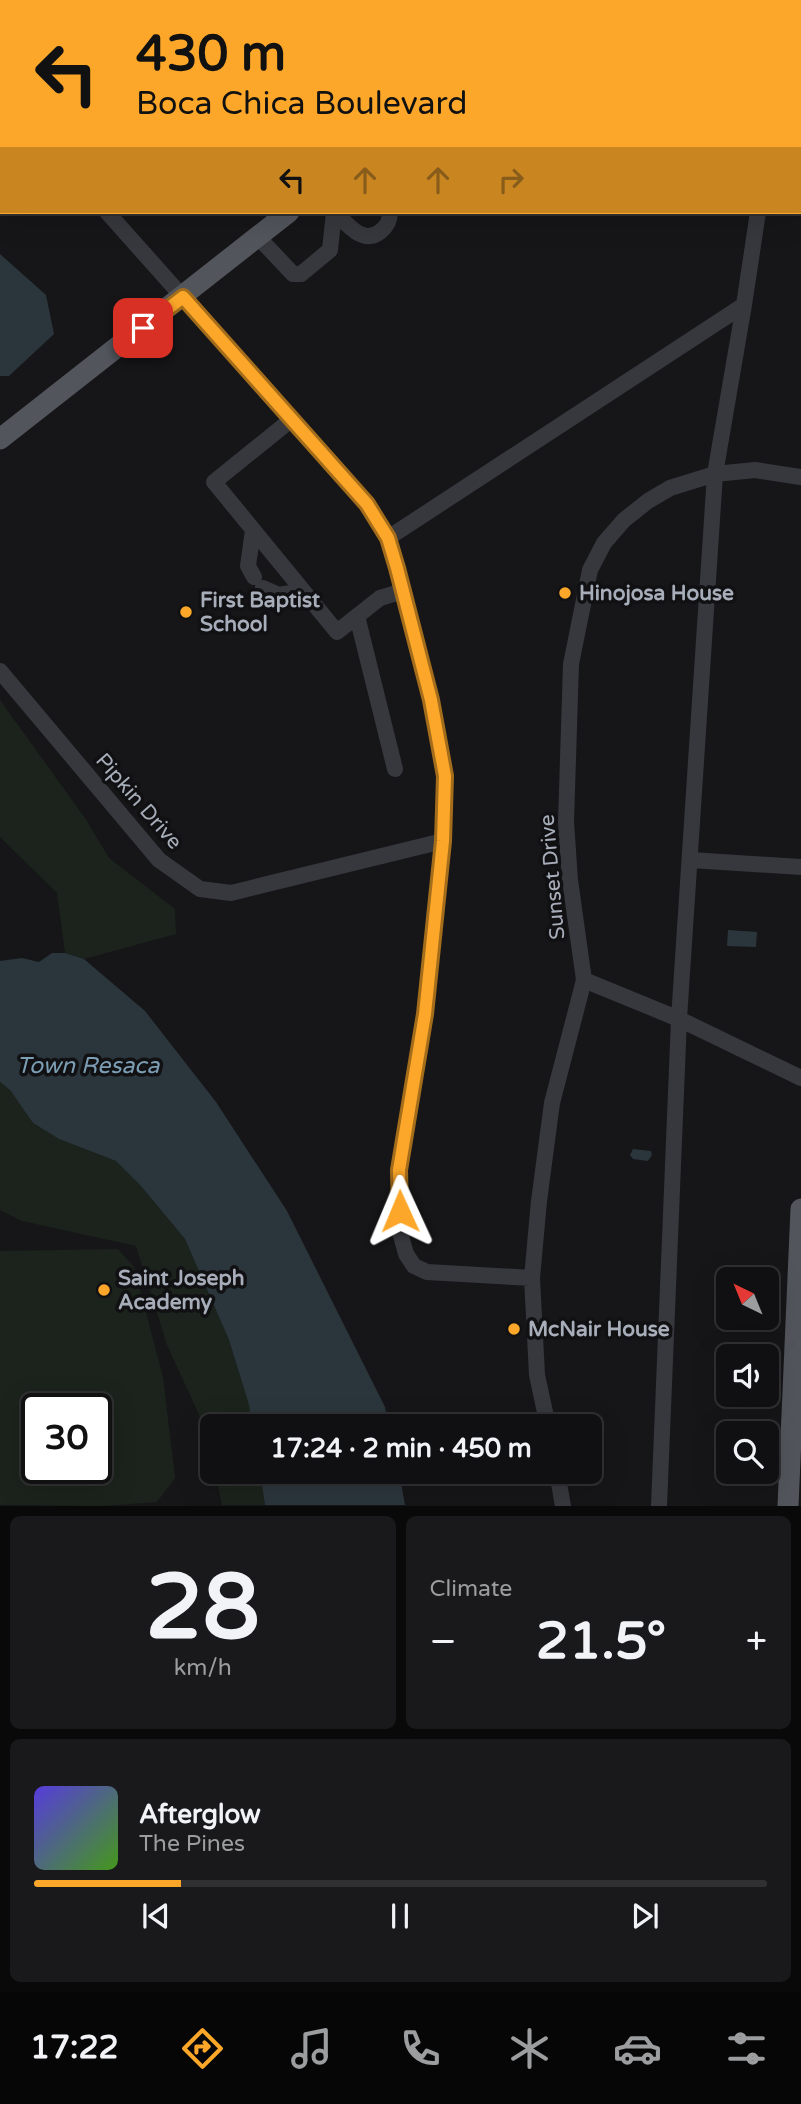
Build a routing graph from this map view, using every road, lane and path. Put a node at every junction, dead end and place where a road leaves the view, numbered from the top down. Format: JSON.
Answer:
{"nodes":[{"id":1,"x":109,"y":214,"type":"edge"},
{"id":2,"x":287,"y":214,"type":"edge"},
{"id":3,"x":335,"y":214,"type":"edge"},
{"id":4,"x":337,"y":214,"type":"edge"},
{"id":5,"x":390,"y":214,"type":"edge"},
{"id":6,"x":758,"y":214,"type":"edge"},
{"id":7,"x":258,"y":237,"type":"junction"},
{"id":8,"x":183,"y":297,"type":"junction"},
{"id":9,"x":744,"y":305,"type":"junction"},
{"id":10,"x":292,"y":419,"type":"junction"},
{"id":11,"x":0,"y":439,"type":"edge"},
{"id":12,"x":715,"y":474,"type":"junction"},
{"id":13,"x":801,"y":477,"type":"edge"},
{"id":14,"x":253,"y":530,"type":"junction"},
{"id":15,"x":388,"y":538,"type":"junction"},
{"id":16,"x":303,"y":591,"type":"junction"},
{"id":17,"x":403,"y":591,"type":"junction"},
{"id":18,"x":357,"y":616,"type":"junction"},
{"id":19,"x":0,"y":671,"type":"edge"},
{"id":20,"x":395,"y":769,"type":"dead end"},
{"id":21,"x":443,"y":841,"type":"junction"},
{"id":22,"x":691,"y":860,"type":"junction"},
{"id":23,"x":801,"y":867,"type":"edge"},
{"id":24,"x":584,"y":980,"type":"junction"},
{"id":25,"x":679,"y":1019,"type":"junction"},
{"id":26,"x":801,"y":1078,"type":"edge"},
{"id":27,"x":801,"y":1209,"type":"edge"},
{"id":28,"x":532,"y":1278,"type":"junction"},
{"id":29,"x":545,"y":1414,"type":"edge"},
{"id":30,"x":559,"y":1484,"type":"edge"},
{"id":31,"x":564,"y":1506,"type":"edge"},
{"id":32,"x":659,"y":1506,"type":"edge"},
{"id":33,"x":788,"y":1506,"type":"edge"}],
"edges":[{"from":1,"to":8,"type":"street"},
{"from":2,"to":7,"type":"main road"},
{"from":3,"to":7,"type":"street"},
{"from":4,"to":5,"type":"street"},
{"from":6,"to":9,"type":"street"},
{"from":7,"to":8,"type":"main road"},
{"from":8,"to":10,"type":"street"},
{"from":8,"to":11,"type":"main road"},
{"from":9,"to":12,"type":"street"},
{"from":9,"to":15,"type":"street"},
{"from":10,"to":14,"type":"street"},
{"from":10,"to":15,"type":"street"},
{"from":12,"to":13,"type":"street","name":"Sunset Drive"},
{"from":12,"to":22,"type":"street"},
{"from":12,"to":24,"type":"street","name":"Sunset Drive"},
{"from":14,"to":16,"type":"street"},
{"from":14,"to":16,"type":"street"},
{"from":15,"to":17,"type":"street"},
{"from":16,"to":18,"type":"street"},
{"from":17,"to":18,"type":"street"},
{"from":17,"to":21,"type":"street"},
{"from":18,"to":20,"type":"street"},
{"from":19,"to":21,"type":"street","name":"Pipkin Drive"},
{"from":21,"to":28,"type":"street"},
{"from":22,"to":23,"type":"street"},
{"from":22,"to":25,"type":"street"},
{"from":24,"to":25,"type":"street"},
{"from":24,"to":28,"type":"street","name":"Sunset Drive"},
{"from":25,"to":26,"type":"street"},
{"from":25,"to":32,"type":"street"},
{"from":27,"to":33,"type":"main road"},
{"from":28,"to":29,"type":"street","name":"Sunset Drive"},
{"from":30,"to":31,"type":"street"}]}
